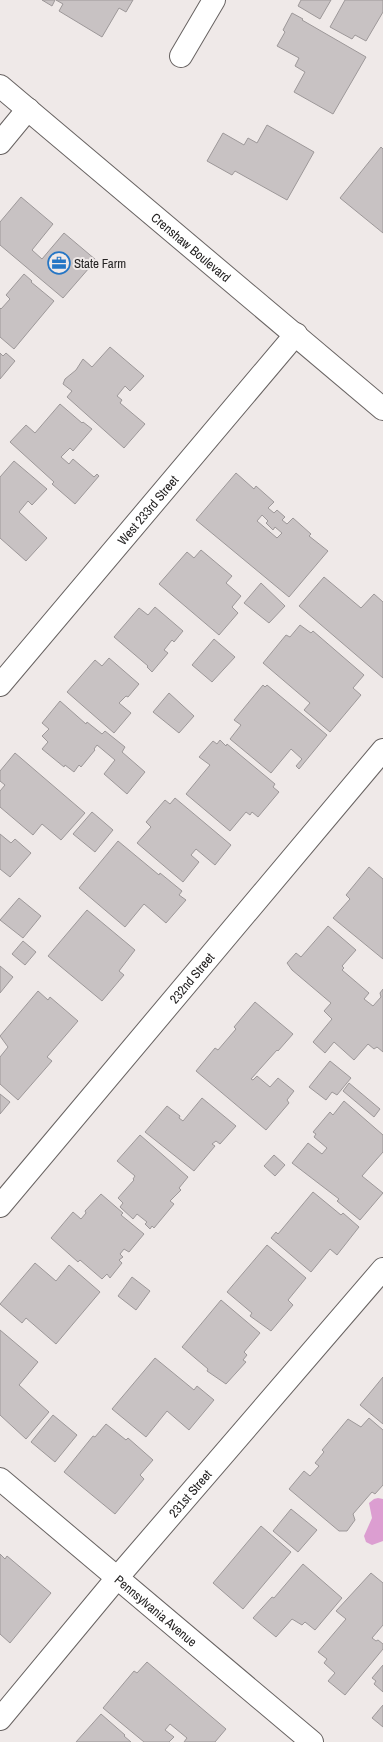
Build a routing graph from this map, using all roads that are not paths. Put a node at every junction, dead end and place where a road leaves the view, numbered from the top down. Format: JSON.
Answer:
{"nodes":[{"id":1,"x":214,"y":0,"type":"edge"},
{"id":2,"x":181,"y":56,"type":"dead end"},
{"id":3,"x":0,"y":86,"type":"edge"},
{"id":4,"x":28,"y":110,"type":"junction"},
{"id":5,"x":0,"y":143,"type":"edge"},
{"id":6,"x":296,"y":334,"type":"junction"},
{"id":7,"x":383,"y":409,"type":"edge"},
{"id":8,"x":0,"y":685,"type":"edge"},
{"id":9,"x":383,"y":750,"type":"edge"},
{"id":10,"x":0,"y":1206,"type":"edge"},
{"id":11,"x":383,"y":1270,"type":"edge"},
{"id":12,"x":0,"y":1479,"type":"edge"},
{"id":13,"x":117,"y":1578,"type":"junction"},
{"id":14,"x":0,"y":1719,"type":"edge"},
{"id":15,"x":312,"y":1742,"type":"edge"}],
"edges":[{"from":1,"to":2,"type":"street"},
{"from":3,"to":4,"type":"street","name":"Crenshaw Boulevard"},
{"from":4,"to":5,"type":"street"},
{"from":4,"to":6,"type":"street","name":"Crenshaw Boulevard"},
{"from":6,"to":7,"type":"street","name":"Crenshaw Boulevard"},
{"from":6,"to":8,"type":"street","name":"West 233rd Street"},
{"from":9,"to":10,"type":"street","name":"232nd Street"},
{"from":11,"to":13,"type":"street","name":"231st Street"},
{"from":12,"to":13,"type":"street","name":"Pennsylvania Avenue"},
{"from":13,"to":14,"type":"street","name":"231st Street"},
{"from":13,"to":15,"type":"street","name":"Pennsylvania Avenue"}]}
